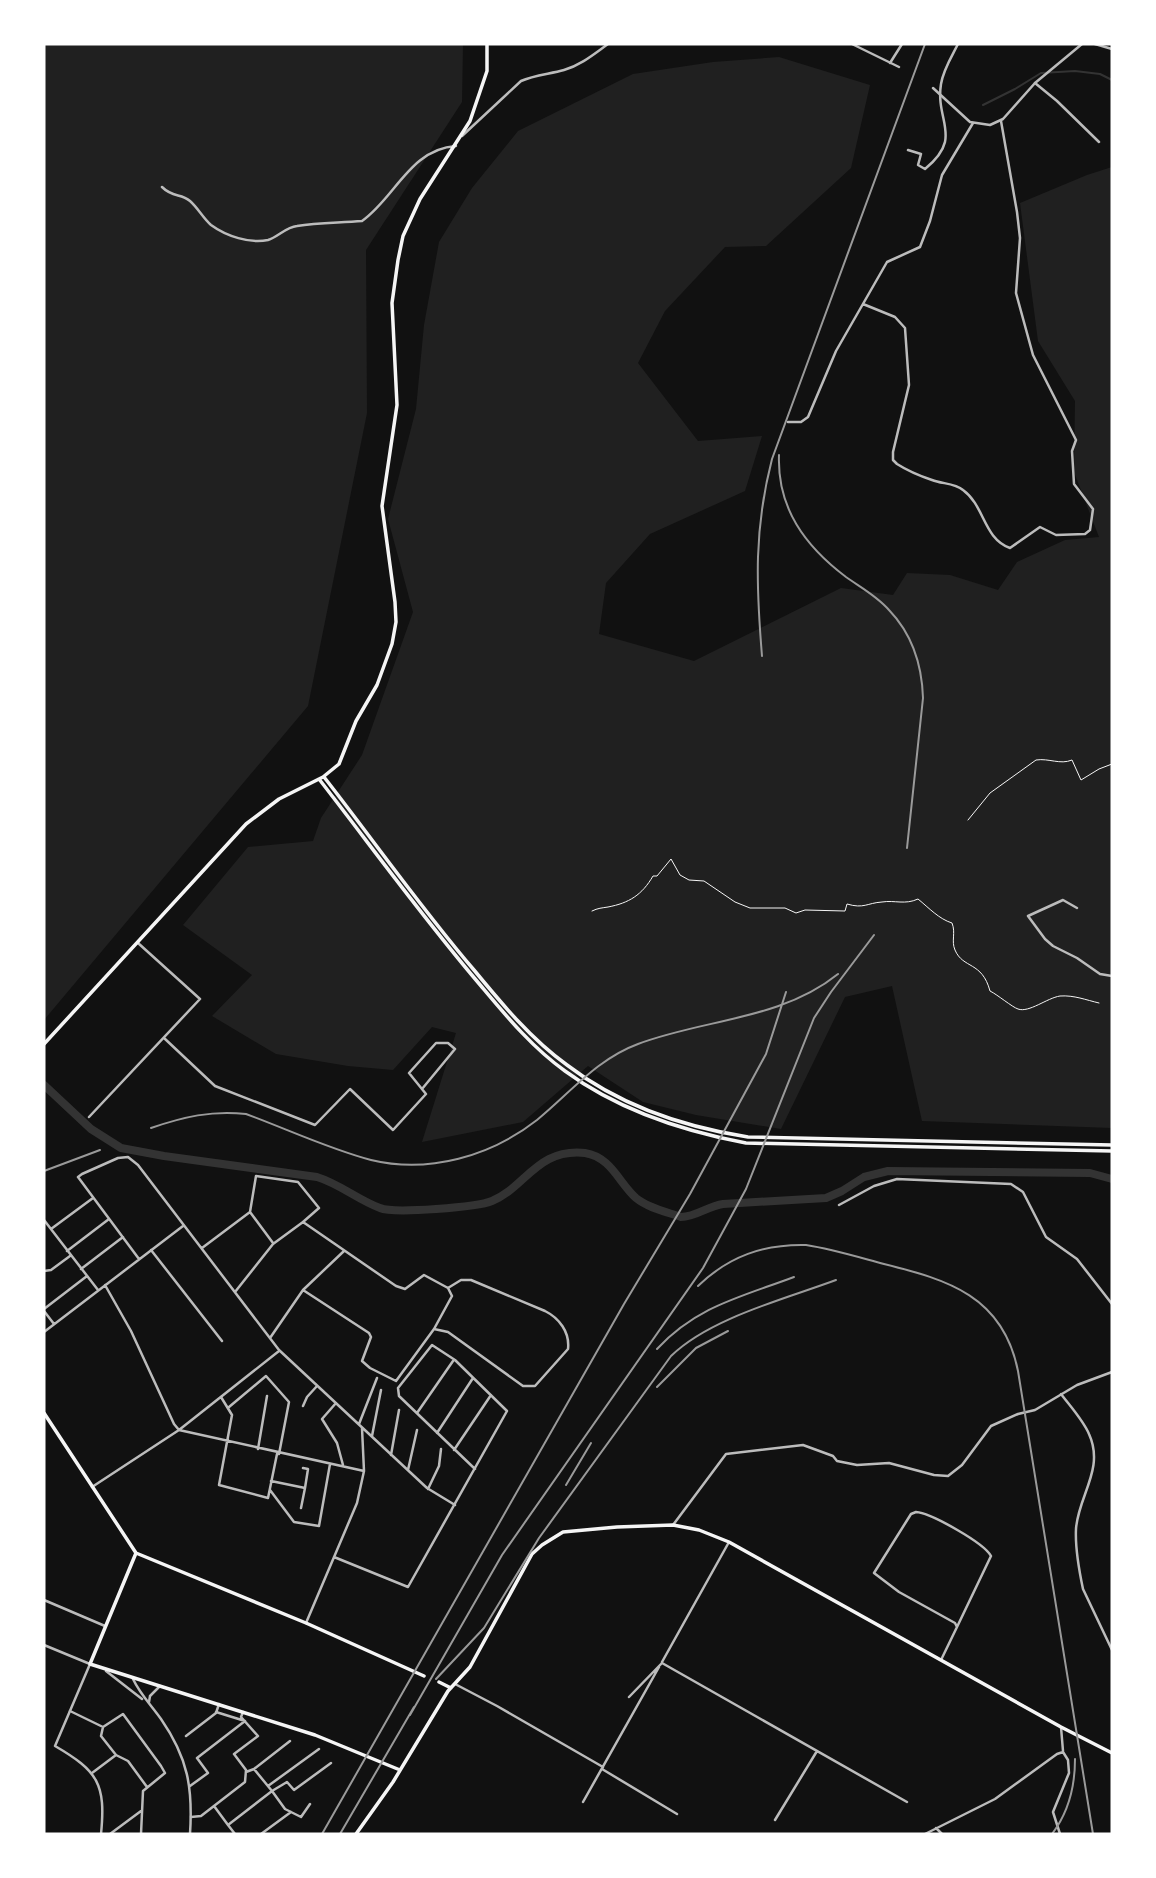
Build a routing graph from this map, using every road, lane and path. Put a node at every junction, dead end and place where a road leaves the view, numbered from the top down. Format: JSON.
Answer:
{"nodes":[{"id":1,"x":488,"y":44,"type":"edge"},
{"id":2,"x":608,"y":44,"type":"edge"},
{"id":3,"x":852,"y":44,"type":"edge"},
{"id":4,"x":902,"y":44,"type":"edge"},
{"id":5,"x":958,"y":44,"type":"edge"},
{"id":6,"x":1082,"y":44,"type":"edge"},
{"id":7,"x":1095,"y":44,"type":"edge"},
{"id":8,"x":1112,"y":49,"type":"edge"},
{"id":9,"x":890,"y":63,"type":"junction"},
{"id":10,"x":899,"y":67,"type":"dead end"},
{"id":11,"x":1035,"y":83,"type":"junction"},
{"id":12,"x":933,"y":88,"type":"dead end"},
{"id":13,"x":941,"y":93,"type":"junction"},
{"id":14,"x":1001,"y":121,"type":"junction"},
{"id":15,"x":973,"y":123,"type":"junction"},
{"id":16,"x":462,"y":136,"type":"junction"},
{"id":17,"x":1099,"y":142,"type":"dead end"},
{"id":18,"x":456,"y":146,"type":"junction"},
{"id":19,"x":908,"y":150,"type":"dead end"},
{"id":20,"x":162,"y":187,"type":"dead end"},
{"id":21,"x":863,"y":304,"type":"junction"},
{"id":22,"x":788,"y":422,"type":"dead end"},
{"id":23,"x":1112,"y":765,"type":"edge"},
{"id":24,"x":321,"y":778,"type":"junction"},
{"id":25,"x":968,"y":820,"type":"dead end"},
{"id":26,"x":1077,"y":908,"type":"dead end"},
{"id":27,"x":592,"y":911,"type":"dead end"},
{"id":28,"x":138,"y":943,"type":"junction"},
{"id":29,"x":1112,"y":976,"type":"edge"},
{"id":30,"x":1099,"y":1003,"type":"dead end"},
{"id":31,"x":164,"y":1038,"type":"junction"},
{"id":32,"x":44,"y":1045,"type":"edge"},
{"id":33,"x":567,"y":1070,"type":"junction"},
{"id":34,"x":422,"y":1089,"type":"junction"},
{"id":35,"x":89,"y":1117,"type":"dead end"},
{"id":36,"x":1112,"y":1145,"type":"edge"},
{"id":37,"x":1112,"y":1151,"type":"edge"},
{"id":38,"x":94,"y":1198,"type":"junction"},
{"id":39,"x":839,"y":1205,"type":"dead end"},
{"id":40,"x":250,"y":1212,"type":"junction"},
{"id":41,"x":110,"y":1219,"type":"junction"},
{"id":42,"x":44,"y":1220,"type":"edge"},
{"id":43,"x":303,"y":1222,"type":"junction"},
{"id":44,"x":184,"y":1225,"type":"junction"},
{"id":45,"x":45,"y":1226,"type":"edge"},
{"id":46,"x":51,"y":1229,"type":"junction"},
{"id":47,"x":123,"y":1237,"type":"junction"},
{"id":48,"x":274,"y":1244,"type":"junction"},
{"id":49,"x":202,"y":1248,"type":"junction"},
{"id":50,"x":151,"y":1250,"type":"junction"},
{"id":51,"x":67,"y":1251,"type":"junction"},
{"id":52,"x":344,"y":1251,"type":"junction"},
{"id":53,"x":71,"y":1255,"type":"junction"},
{"id":54,"x":139,"y":1259,"type":"junction"},
{"id":55,"x":81,"y":1269,"type":"junction"},
{"id":56,"x":44,"y":1270,"type":"edge"},
{"id":57,"x":87,"y":1276,"type":"junction"},
{"id":58,"x":105,"y":1286,"type":"junction"},
{"id":59,"x":448,"y":1288,"type":"junction"},
{"id":60,"x":98,"y":1290,"type":"junction"},
{"id":61,"x":303,"y":1290,"type":"junction"},
{"id":62,"x":235,"y":1292,"type":"junction"},
{"id":63,"x":1112,"y":1304,"type":"edge"},
{"id":64,"x":44,"y":1310,"type":"edge"},
{"id":65,"x":54,"y":1324,"type":"junction"},
{"id":66,"x":434,"y":1329,"type":"junction"},
{"id":67,"x":44,"y":1332,"type":"edge"},
{"id":68,"x":270,"y":1338,"type":"junction"},
{"id":69,"x":222,"y":1341,"type":"dead end"},
{"id":70,"x":279,"y":1350,"type":"junction"},
{"id":71,"x":454,"y":1360,"type":"junction"},
{"id":72,"x":1112,"y":1372,"type":"edge"},
{"id":73,"x":377,"y":1378,"type":"dead end"},
{"id":74,"x":473,"y":1378,"type":"junction"},
{"id":75,"x":317,"y":1386,"type":"junction"},
{"id":76,"x":381,"y":1390,"type":"dead end"},
{"id":77,"x":1061,"y":1394,"type":"junction"},
{"id":78,"x":491,"y":1395,"type":"junction"},
{"id":79,"x":267,"y":1396,"type":"dead end"},
{"id":80,"x":221,"y":1397,"type":"junction"},
{"id":81,"x":336,"y":1403,"type":"junction"},
{"id":82,"x":229,"y":1406,"type":"junction"},
{"id":83,"x":303,"y":1406,"type":"dead end"},
{"id":84,"x":399,"y":1410,"type":"dead end"},
{"id":85,"x":44,"y":1413,"type":"edge"},
{"id":86,"x":417,"y":1413,"type":"junction"},
{"id":87,"x":361,"y":1426,"type":"junction"},
{"id":88,"x":179,"y":1430,"type":"junction"},
{"id":89,"x":417,"y":1430,"type":"dead end"},
{"id":90,"x":437,"y":1433,"type":"junction"},
{"id":91,"x":372,"y":1437,"type":"junction"},
{"id":92,"x":228,"y":1442,"type":"junction"},
{"id":93,"x":258,"y":1449,"type":"junction"},
{"id":94,"x":440,"y":1449,"type":"dead end"},
{"id":95,"x":454,"y":1450,"type":"junction"},
{"id":96,"x":278,"y":1453,"type":"junction"},
{"id":97,"x":391,"y":1455,"type":"junction"},
{"id":98,"x":330,"y":1464,"type":"junction"},
{"id":99,"x":343,"y":1467,"type":"junction"},
{"id":100,"x":303,"y":1468,"type":"dead end"},
{"id":101,"x":475,"y":1469,"type":"junction"},
{"id":102,"x":408,"y":1470,"type":"junction"},
{"id":103,"x":364,"y":1471,"type":"junction"},
{"id":104,"x":271,"y":1481,"type":"junction"},
{"id":105,"x":92,"y":1487,"type":"junction"},
{"id":106,"x":305,"y":1488,"type":"junction"},
{"id":107,"x":429,"y":1489,"type":"junction"},
{"id":108,"x":270,"y":1490,"type":"junction"},
{"id":109,"x":455,"y":1505,"type":"junction"},
{"id":110,"x":301,"y":1508,"type":"dead end"},
{"id":111,"x":673,"y":1525,"type":"junction"},
{"id":112,"x":729,"y":1542,"type":"junction"},
{"id":113,"x":136,"y":1553,"type":"junction"},
{"id":114,"x":334,"y":1557,"type":"junction"},
{"id":115,"x":44,"y":1600,"type":"edge"},
{"id":116,"x":306,"y":1623,"type":"junction"},
{"id":117,"x":106,"y":1626,"type":"junction"},
{"id":118,"x":957,"y":1627,"type":"junction"},
{"id":119,"x":44,"y":1644,"type":"edge"},
{"id":120,"x":1112,"y":1650,"type":"edge"},
{"id":121,"x":941,"y":1660,"type":"junction"},
{"id":122,"x":662,"y":1663,"type":"junction"},
{"id":123,"x":90,"y":1664,"type":"junction"},
{"id":124,"x":106,"y":1670,"type":"junction"},
{"id":125,"x":424,"y":1676,"type":"dead end"},
{"id":126,"x":132,"y":1678,"type":"junction"},
{"id":127,"x":439,"y":1682,"type":"dead end"},
{"id":128,"x":160,"y":1686,"type":"junction"},
{"id":129,"x":453,"y":1686,"type":"junction"},
{"id":130,"x":629,"y":1697,"type":"dead end"},
{"id":131,"x":219,"y":1704,"type":"junction"},
{"id":132,"x":150,"y":1706,"type":"junction"},
{"id":133,"x":70,"y":1711,"type":"junction"},
{"id":134,"x":216,"y":1712,"type":"junction"},
{"id":135,"x":244,"y":1712,"type":"junction"},
{"id":136,"x":245,"y":1721,"type":"junction"},
{"id":137,"x":103,"y":1727,"type":"junction"},
{"id":138,"x":1063,"y":1728,"type":"junction"},
{"id":139,"x":186,"y":1736,"type":"dead end"},
{"id":140,"x":289,"y":1741,"type":"dead end"},
{"id":141,"x":319,"y":1749,"type":"dead end"},
{"id":142,"x":817,"y":1751,"type":"junction"},
{"id":143,"x":1063,"y":1752,"type":"junction"},
{"id":144,"x":1112,"y":1753,"type":"edge"},
{"id":145,"x":116,"y":1755,"type":"junction"},
{"id":146,"x":331,"y":1763,"type":"dead end"},
{"id":147,"x":254,"y":1769,"type":"junction"},
{"id":148,"x":602,"y":1769,"type":"junction"},
{"id":149,"x":400,"y":1770,"type":"junction"},
{"id":150,"x":246,"y":1772,"type":"junction"},
{"id":151,"x":92,"y":1773,"type":"junction"},
{"id":152,"x":190,"y":1786,"type":"junction"},
{"id":153,"x":268,"y":1786,"type":"junction"},
{"id":154,"x":147,"y":1787,"type":"junction"},
{"id":155,"x":272,"y":1791,"type":"junction"},
{"id":156,"x":583,"y":1802,"type":"dead end"},
{"id":157,"x":907,"y":1802,"type":"dead end"},
{"id":158,"x":310,"y":1804,"type":"dead end"},
{"id":159,"x":214,"y":1806,"type":"junction"},
{"id":160,"x":142,"y":1810,"type":"junction"},
{"id":161,"x":291,"y":1812,"type":"junction"},
{"id":162,"x":677,"y":1814,"type":"dead end"},
{"id":163,"x":191,"y":1817,"type":"junction"},
{"id":164,"x":775,"y":1820,"type":"dead end"},
{"id":165,"x":228,"y":1825,"type":"junction"},
{"id":166,"x":936,"y":1828,"type":"junction"},
{"id":167,"x":141,"y":1832,"type":"edge"},
{"id":168,"x":101,"y":1834,"type":"edge"},
{"id":169,"x":110,"y":1834,"type":"edge"},
{"id":170,"x":135,"y":1834,"type":"edge"},
{"id":171,"x":190,"y":1834,"type":"edge"},
{"id":172,"x":235,"y":1834,"type":"edge"},
{"id":173,"x":261,"y":1834,"type":"edge"},
{"id":174,"x":356,"y":1834,"type":"edge"},
{"id":175,"x":925,"y":1834,"type":"edge"},
{"id":176,"x":942,"y":1834,"type":"edge"},
{"id":177,"x":1060,"y":1834,"type":"edge"}],
"edges":[{"from":1,"to":16,"type":"main road"},
{"from":2,"to":16,"type":"street"},
{"from":3,"to":9,"type":"street"},
{"from":4,"to":9,"type":"street"},
{"from":5,"to":13,"type":"street"},
{"from":6,"to":11,"type":"street"},
{"from":7,"to":8,"type":"street"},
{"from":9,"to":10,"type":"street"},
{"from":11,"to":14,"type":"street"},
{"from":11,"to":17,"type":"street"},
{"from":12,"to":13,"type":"street"},
{"from":13,"to":15,"type":"street"},
{"from":13,"to":19,"type":"street"},
{"from":14,"to":15,"type":"street"},
{"from":14,"to":21,"type":"street"},
{"from":15,"to":21,"type":"street"},
{"from":16,"to":18,"type":"main road"},
{"from":18,"to":20,"type":"street"},
{"from":18,"to":24,"type":"main road"},
{"from":21,"to":22,"type":"street"},
{"from":23,"to":25,"type":"path"},
{"from":24,"to":28,"type":"main road"},
{"from":24,"to":33,"type":"main road"},
{"from":26,"to":29,"type":"street"},
{"from":27,"to":30,"type":"path"},
{"from":28,"to":31,"type":"street"},
{"from":28,"to":32,"type":"main road"},
{"from":31,"to":34,"type":"street"},
{"from":31,"to":35,"type":"street"},
{"from":33,"to":36,"type":"main road"},
{"from":33,"to":37,"type":"main road"},
{"from":34,"to":34,"type":"street"},
{"from":38,"to":41,"type":"street"},
{"from":38,"to":44,"type":"street"},
{"from":38,"to":46,"type":"street"},
{"from":39,"to":63,"type":"street"},
{"from":40,"to":43,"type":"street"},
{"from":40,"to":48,"type":"street"},
{"from":40,"to":49,"type":"street"},
{"from":41,"to":47,"type":"street"},
{"from":41,"to":51,"type":"street"},
{"from":42,"to":45,"type":"street"},
{"from":43,"to":48,"type":"street"},
{"from":43,"to":52,"type":"street"},
{"from":44,"to":49,"type":"street"},
{"from":44,"to":50,"type":"street"},
{"from":45,"to":46,"type":"street"},
{"from":46,"to":51,"type":"street"},
{"from":47,"to":54,"type":"street"},
{"from":47,"to":55,"type":"street"},
{"from":48,"to":62,"type":"street"},
{"from":49,"to":62,"type":"street"},
{"from":50,"to":54,"type":"street"},
{"from":50,"to":69,"type":"street"},
{"from":51,"to":53,"type":"street"},
{"from":52,"to":59,"type":"street"},
{"from":52,"to":61,"type":"street"},
{"from":53,"to":55,"type":"street"},
{"from":53,"to":56,"type":"street"},
{"from":54,"to":58,"type":"street"},
{"from":55,"to":57,"type":"street"},
{"from":57,"to":60,"type":"street"},
{"from":57,"to":64,"type":"street"},
{"from":58,"to":60,"type":"street"},
{"from":58,"to":88,"type":"street"},
{"from":59,"to":66,"type":"street"},
{"from":59,"to":66,"type":"street"},
{"from":60,"to":65,"type":"street"},
{"from":61,"to":66,"type":"street"},
{"from":61,"to":68,"type":"street"},
{"from":62,"to":68,"type":"street"},
{"from":64,"to":65,"type":"street"},
{"from":65,"to":67,"type":"street"},
{"from":68,"to":70,"type":"street"},
{"from":70,"to":75,"type":"street"},
{"from":70,"to":80,"type":"street"},
{"from":71,"to":74,"type":"street"},
{"from":71,"to":86,"type":"street"},
{"from":71,"to":86,"type":"street"},
{"from":72,"to":77,"type":"street"},
{"from":73,"to":87,"type":"street"},
{"from":74,"to":78,"type":"street"},
{"from":74,"to":90,"type":"street"},
{"from":75,"to":81,"type":"street"},
{"from":75,"to":83,"type":"street"},
{"from":76,"to":91,"type":"street"},
{"from":77,"to":111,"type":"street"},
{"from":77,"to":120,"type":"street"},
{"from":78,"to":95,"type":"street"},
{"from":78,"to":101,"type":"street"},
{"from":79,"to":93,"type":"street"},
{"from":80,"to":82,"type":"street"},
{"from":80,"to":88,"type":"street"},
{"from":81,"to":87,"type":"street"},
{"from":81,"to":99,"type":"street"},
{"from":82,"to":92,"type":"street"},
{"from":82,"to":96,"type":"street"},
{"from":84,"to":97,"type":"street"},
{"from":85,"to":105,"type":"main road"},
{"from":86,"to":90,"type":"street"},
{"from":87,"to":91,"type":"street"},
{"from":87,"to":103,"type":"street"},
{"from":88,"to":92,"type":"street"},
{"from":88,"to":105,"type":"street"},
{"from":89,"to":102,"type":"street"},
{"from":90,"to":95,"type":"street"},
{"from":91,"to":97,"type":"street"},
{"from":92,"to":93,"type":"street"},
{"from":92,"to":108,"type":"street"},
{"from":93,"to":96,"type":"street"},
{"from":94,"to":107,"type":"street"},
{"from":95,"to":101,"type":"street"},
{"from":96,"to":98,"type":"street"},
{"from":96,"to":104,"type":"street"},
{"from":97,"to":102,"type":"street"},
{"from":98,"to":99,"type":"street"},
{"from":98,"to":108,"type":"street"},
{"from":99,"to":103,"type":"street"},
{"from":100,"to":106,"type":"street"},
{"from":101,"to":109,"type":"street"},
{"from":102,"to":107,"type":"street"},
{"from":103,"to":114,"type":"street"},
{"from":104,"to":106,"type":"street"},
{"from":104,"to":108,"type":"street"},
{"from":105,"to":113,"type":"main road"},
{"from":106,"to":110,"type":"street"},
{"from":107,"to":109,"type":"street"},
{"from":109,"to":114,"type":"street"},
{"from":111,"to":112,"type":"main road"},
{"from":111,"to":129,"type":"main road"},
{"from":112,"to":121,"type":"main road"},
{"from":112,"to":122,"type":"street"},
{"from":113,"to":116,"type":"main road"},
{"from":113,"to":117,"type":"main road"},
{"from":114,"to":116,"type":"street"},
{"from":115,"to":117,"type":"street"},
{"from":116,"to":125,"type":"main road"},
{"from":117,"to":123,"type":"main road"},
{"from":118,"to":118,"type":"street"},
{"from":118,"to":121,"type":"street"},
{"from":119,"to":123,"type":"street"},
{"from":121,"to":138,"type":"main road"},
{"from":122,"to":130,"type":"street"},
{"from":122,"to":142,"type":"street"},
{"from":122,"to":148,"type":"street"},
{"from":123,"to":124,"type":"main road"},
{"from":123,"to":133,"type":"street"},
{"from":124,"to":126,"type":"main road"},
{"from":124,"to":132,"type":"street"},
{"from":126,"to":128,"type":"main road"},
{"from":126,"to":132,"type":"street"},
{"from":127,"to":129,"type":"main road"},
{"from":128,"to":131,"type":"main road"},
{"from":128,"to":132,"type":"street"},
{"from":129,"to":148,"type":"street"},
{"from":129,"to":149,"type":"main road"},
{"from":131,"to":134,"type":"street"},
{"from":131,"to":135,"type":"main road"},
{"from":132,"to":152,"type":"street"},
{"from":133,"to":137,"type":"street"},
{"from":133,"to":151,"type":"street"},
{"from":134,"to":136,"type":"street"},
{"from":134,"to":139,"type":"street"},
{"from":135,"to":136,"type":"street"},
{"from":135,"to":149,"type":"main road"},
{"from":136,"to":150,"type":"street"},
{"from":136,"to":152,"type":"street"},
{"from":137,"to":145,"type":"street"},
{"from":137,"to":154,"type":"street"},
{"from":138,"to":143,"type":"street"},
{"from":138,"to":144,"type":"main road"},
{"from":140,"to":147,"type":"street"},
{"from":141,"to":153,"type":"street"},
{"from":142,"to":157,"type":"street"},
{"from":142,"to":164,"type":"street"},
{"from":143,"to":166,"type":"street"},
{"from":143,"to":177,"type":"street"},
{"from":145,"to":151,"type":"street"},
{"from":145,"to":154,"type":"street"},
{"from":146,"to":155,"type":"street"},
{"from":147,"to":150,"type":"street"},
{"from":147,"to":153,"type":"street"},
{"from":148,"to":156,"type":"street"},
{"from":148,"to":162,"type":"street"},
{"from":149,"to":174,"type":"main road"},
{"from":150,"to":159,"type":"street"},
{"from":151,"to":168,"type":"street"},
{"from":152,"to":163,"type":"street"},
{"from":153,"to":155,"type":"street"},
{"from":154,"to":160,"type":"street"},
{"from":155,"to":161,"type":"street"},
{"from":155,"to":165,"type":"street"},
{"from":158,"to":161,"type":"street"},
{"from":159,"to":163,"type":"street"},
{"from":159,"to":165,"type":"street"},
{"from":160,"to":167,"type":"street"},
{"from":160,"to":169,"type":"street"},
{"from":161,"to":173,"type":"street"},
{"from":163,"to":171,"type":"street"},
{"from":165,"to":172,"type":"street"},
{"from":166,"to":175,"type":"street"},
{"from":166,"to":176,"type":"street"},
{"from":167,"to":170,"type":"street"}]}
